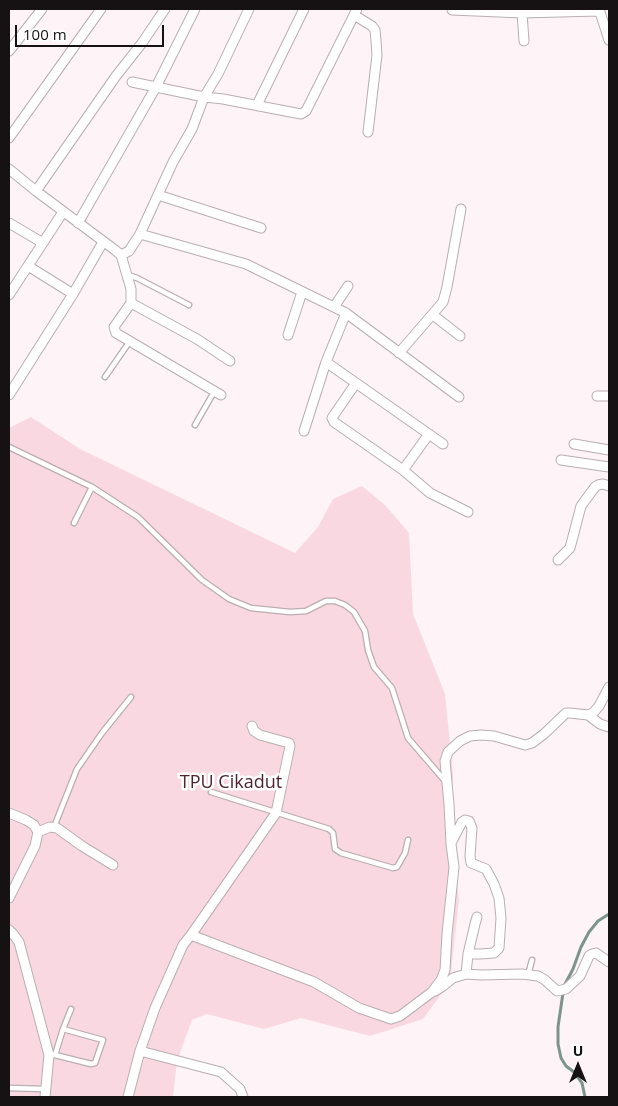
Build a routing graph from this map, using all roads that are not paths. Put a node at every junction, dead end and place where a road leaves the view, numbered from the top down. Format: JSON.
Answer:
{"nodes":[{"id":1,"x":42,"y":9,"type":"edge"},
{"id":2,"x":101,"y":9,"type":"edge"},
{"id":3,"x":165,"y":9,"type":"edge"},
{"id":4,"x":195,"y":9,"type":"edge"},
{"id":5,"x":249,"y":9,"type":"edge"},
{"id":6,"x":304,"y":9,"type":"edge"},
{"id":7,"x":452,"y":10,"type":"edge"},
{"id":8,"x":599,"y":10,"type":"edge"},
{"id":9,"x":356,"y":12,"type":"edge"},
{"id":10,"x":522,"y":13,"type":"junction"},
{"id":11,"x":609,"y":40,"type":"edge"},
{"id":12,"x":524,"y":41,"type":"dead end"},
{"id":13,"x":9,"y":51,"type":"edge"},
{"id":14,"x":132,"y":82,"type":"dead end"},
{"id":15,"x":156,"y":87,"type":"junction"},
{"id":16,"x":204,"y":97,"type":"junction"},
{"id":17,"x":257,"y":105,"type":"junction"},
{"id":18,"x":368,"y":132,"type":"dead end"},
{"id":19,"x":9,"y":138,"type":"edge"},
{"id":20,"x":9,"y":169,"type":"edge"},
{"id":21,"x":36,"y":191,"type":"junction"},
{"id":22,"x":158,"y":195,"type":"junction"},
{"id":23,"x":461,"y":209,"type":"dead end"},
{"id":24,"x":63,"y":212,"type":"junction"},
{"id":25,"x":9,"y":223,"type":"edge"},
{"id":26,"x":78,"y":223,"type":"junction"},
{"id":27,"x":261,"y":228,"type":"dead end"},
{"id":28,"x":140,"y":234,"type":"junction"},
{"id":29,"x":103,"y":242,"type":"junction"},
{"id":30,"x":42,"y":243,"type":"junction"},
{"id":31,"x":121,"y":255,"type":"junction"},
{"id":32,"x":28,"y":266,"type":"junction"},
{"id":33,"x":126,"y":274,"type":"junction"},
{"id":34,"x":9,"y":275,"type":"edge"},
{"id":35,"x":18,"y":280,"type":"junction"},
{"id":36,"x":348,"y":286,"type":"dead end"},
{"id":37,"x":302,"y":292,"type":"junction"},
{"id":38,"x":9,"y":294,"type":"edge"},
{"id":39,"x":72,"y":294,"type":"junction"},
{"id":40,"x":132,"y":303,"type":"junction"},
{"id":41,"x":189,"y":305,"type":"dead end"},
{"id":42,"x":334,"y":307,"type":"junction"},
{"id":43,"x":346,"y":313,"type":"junction"},
{"id":44,"x":433,"y":315,"type":"junction"},
{"id":45,"x":288,"y":335,"type":"dead end"},
{"id":46,"x":460,"y":336,"type":"dead end"},
{"id":47,"x":130,"y":341,"type":"junction"},
{"id":48,"x":399,"y":353,"type":"junction"},
{"id":49,"x":230,"y":361,"type":"dead end"},
{"id":50,"x":326,"y":362,"type":"junction"},
{"id":51,"x":105,"y":377,"type":"dead end"},
{"id":52,"x":356,"y":383,"type":"junction"},
{"id":53,"x":217,"y":393,"type":"joint"},
{"id":54,"x":9,"y":395,"type":"edge"},
{"id":55,"x":598,"y":396,"type":"dead end"},
{"id":56,"x":609,"y":396,"type":"edge"},
{"id":57,"x":459,"y":398,"type":"dead end"},
{"id":58,"x":195,"y":425,"type":"dead end"},
{"id":59,"x":304,"y":431,"type":"dead end"},
{"id":60,"x":429,"y":434,"type":"junction"},
{"id":61,"x":443,"y":444,"type":"dead end"},
{"id":62,"x":574,"y":444,"type":"dead end"},
{"id":63,"x":9,"y":447,"type":"edge"},
{"id":64,"x":609,"y":450,"type":"edge"},
{"id":65,"x":561,"y":460,"type":"dead end"},
{"id":66,"x":609,"y":467,"type":"edge"},
{"id":67,"x":403,"y":470,"type":"junction"},
{"id":68,"x":609,"y":486,"type":"edge"},
{"id":69,"x":92,"y":487,"type":"junction"},
{"id":70,"x":468,"y":512,"type":"dead end"},
{"id":71,"x":74,"y":523,"type":"dead end"},
{"id":72,"x":558,"y":560,"type":"dead end"},
{"id":73,"x":609,"y":687,"type":"edge"},
{"id":74,"x":131,"y":697,"type":"dead end"},
{"id":75,"x":588,"y":715,"type":"junction"},
{"id":76,"x":252,"y":726,"type":"dead end"},
{"id":77,"x":609,"y":727,"type":"edge"},
{"id":78,"x":448,"y":784,"type":"junction"},
{"id":79,"x":211,"y":792,"type":"dead end"},
{"id":80,"x":276,"y":813,"type":"junction"},
{"id":81,"x":9,"y":814,"type":"edge"},
{"id":82,"x":54,"y":827,"type":"junction"},
{"id":83,"x":38,"y":832,"type":"junction"},
{"id":84,"x":408,"y":840,"type":"dead end"},
{"id":85,"x":451,"y":844,"type":"junction"},
{"id":86,"x":113,"y":865,"type":"dead end"},
{"id":87,"x":9,"y":898,"type":"edge"},
{"id":88,"x":477,"y":917,"type":"dead end"},
{"id":89,"x":9,"y":930,"type":"edge"},
{"id":90,"x":191,"y":936,"type":"junction"},
{"id":91,"x":468,"y":954,"type":"junction"},
{"id":92,"x":532,"y":960,"type":"dead end"},
{"id":93,"x":609,"y":962,"type":"edge"},
{"id":94,"x":466,"y":974,"type":"junction"},
{"id":95,"x":528,"y":975,"type":"junction"},
{"id":96,"x":432,"y":992,"type":"junction"},
{"id":97,"x":71,"y":1009,"type":"dead end"},
{"id":98,"x":63,"y":1029,"type":"junction"},
{"id":99,"x":140,"y":1051,"type":"junction"},
{"id":100,"x":52,"y":1055,"type":"junction"},
{"id":101,"x":9,"y":1088,"type":"edge"},
{"id":102,"x":45,"y":1093,"type":"edge"},
{"id":103,"x":128,"y":1097,"type":"edge"},
{"id":104,"x":243,"y":1097,"type":"edge"}],
"edges":[{"from":1,"to":13,"type":"street"},
{"from":2,"to":19,"type":"street"},
{"from":3,"to":21,"type":"street"},
{"from":4,"to":15,"type":"street"},
{"from":5,"to":16,"type":"street"},
{"from":6,"to":17,"type":"street"},
{"from":7,"to":10,"type":"street"},
{"from":8,"to":10,"type":"street"},
{"from":8,"to":11,"type":"street"},
{"from":9,"to":17,"type":"street"},
{"from":9,"to":18,"type":"street"},
{"from":10,"to":12,"type":"street"},
{"from":14,"to":15,"type":"street"},
{"from":15,"to":16,"type":"street"},
{"from":15,"to":26,"type":"street"},
{"from":16,"to":17,"type":"street"},
{"from":16,"to":22,"type":"street"},
{"from":20,"to":21,"type":"street"},
{"from":21,"to":24,"type":"street"},
{"from":22,"to":27,"type":"street"},
{"from":22,"to":28,"type":"street"},
{"from":23,"to":44,"type":"street"},
{"from":24,"to":26,"type":"street"},
{"from":24,"to":30,"type":"street"},
{"from":25,"to":30,"type":"street"},
{"from":26,"to":29,"type":"street"},
{"from":28,"to":31,"type":"street"},
{"from":28,"to":37,"type":"street"},
{"from":29,"to":31,"type":"street"},
{"from":29,"to":39,"type":"street"},
{"from":30,"to":32,"type":"street"},
{"from":31,"to":33,"type":"street"},
{"from":32,"to":35,"type":"street"},
{"from":32,"to":39,"type":"street"},
{"from":33,"to":40,"type":"street"},
{"from":33,"to":41,"type":"lane"},
{"from":34,"to":35,"type":"street"},
{"from":35,"to":38,"type":"street"},
{"from":36,"to":42,"type":"street"},
{"from":37,"to":42,"type":"street"},
{"from":37,"to":45,"type":"street"},
{"from":39,"to":54,"type":"street"},
{"from":40,"to":47,"type":"street"},
{"from":40,"to":49,"type":"street"},
{"from":42,"to":43,"type":"street"},
{"from":43,"to":48,"type":"street"},
{"from":43,"to":50,"type":"street"},
{"from":44,"to":46,"type":"street"},
{"from":44,"to":48,"type":"street"},
{"from":47,"to":51,"type":"lane"},
{"from":47,"to":53,"type":"street"},
{"from":48,"to":57,"type":"street"},
{"from":50,"to":52,"type":"street"},
{"from":50,"to":59,"type":"street"},
{"from":52,"to":60,"type":"street"},
{"from":52,"to":67,"type":"street"},
{"from":53,"to":58,"type":"lane"},
{"from":55,"to":56,"type":"street"},
{"from":60,"to":61,"type":"street"},
{"from":60,"to":67,"type":"street"},
{"from":62,"to":64,"type":"street"},
{"from":63,"to":69,"type":"lane"},
{"from":65,"to":66,"type":"street"},
{"from":67,"to":70,"type":"street"},
{"from":68,"to":72,"type":"street"},
{"from":69,"to":71,"type":"lane"},
{"from":69,"to":78,"type":"lane"},
{"from":73,"to":75,"type":"street"},
{"from":74,"to":82,"type":"lane"},
{"from":75,"to":77,"type":"street"},
{"from":75,"to":78,"type":"street"},
{"from":76,"to":80,"type":"street"},
{"from":78,"to":85,"type":"street"},
{"from":79,"to":80,"type":"lane"},
{"from":80,"to":84,"type":"lane"},
{"from":80,"to":90,"type":"street"},
{"from":81,"to":83,"type":"street"},
{"from":82,"to":83,"type":"street"},
{"from":82,"to":86,"type":"street"},
{"from":83,"to":87,"type":"street"},
{"from":85,"to":91,"type":"street"},
{"from":85,"to":96,"type":"street"},
{"from":88,"to":91,"type":"street"},
{"from":89,"to":100,"type":"street"},
{"from":90,"to":96,"type":"street"},
{"from":90,"to":99,"type":"street"},
{"from":91,"to":94,"type":"street"},
{"from":92,"to":95,"type":"lane"},
{"from":93,"to":95,"type":"street"},
{"from":94,"to":95,"type":"street"},
{"from":94,"to":96,"type":"street"},
{"from":97,"to":98,"type":"lane"},
{"from":98,"to":100,"type":"lane"},
{"from":98,"to":100,"type":"lane"},
{"from":99,"to":103,"type":"street"},
{"from":99,"to":104,"type":"street"},
{"from":100,"to":102,"type":"street"},
{"from":101,"to":102,"type":"lane"}]}
